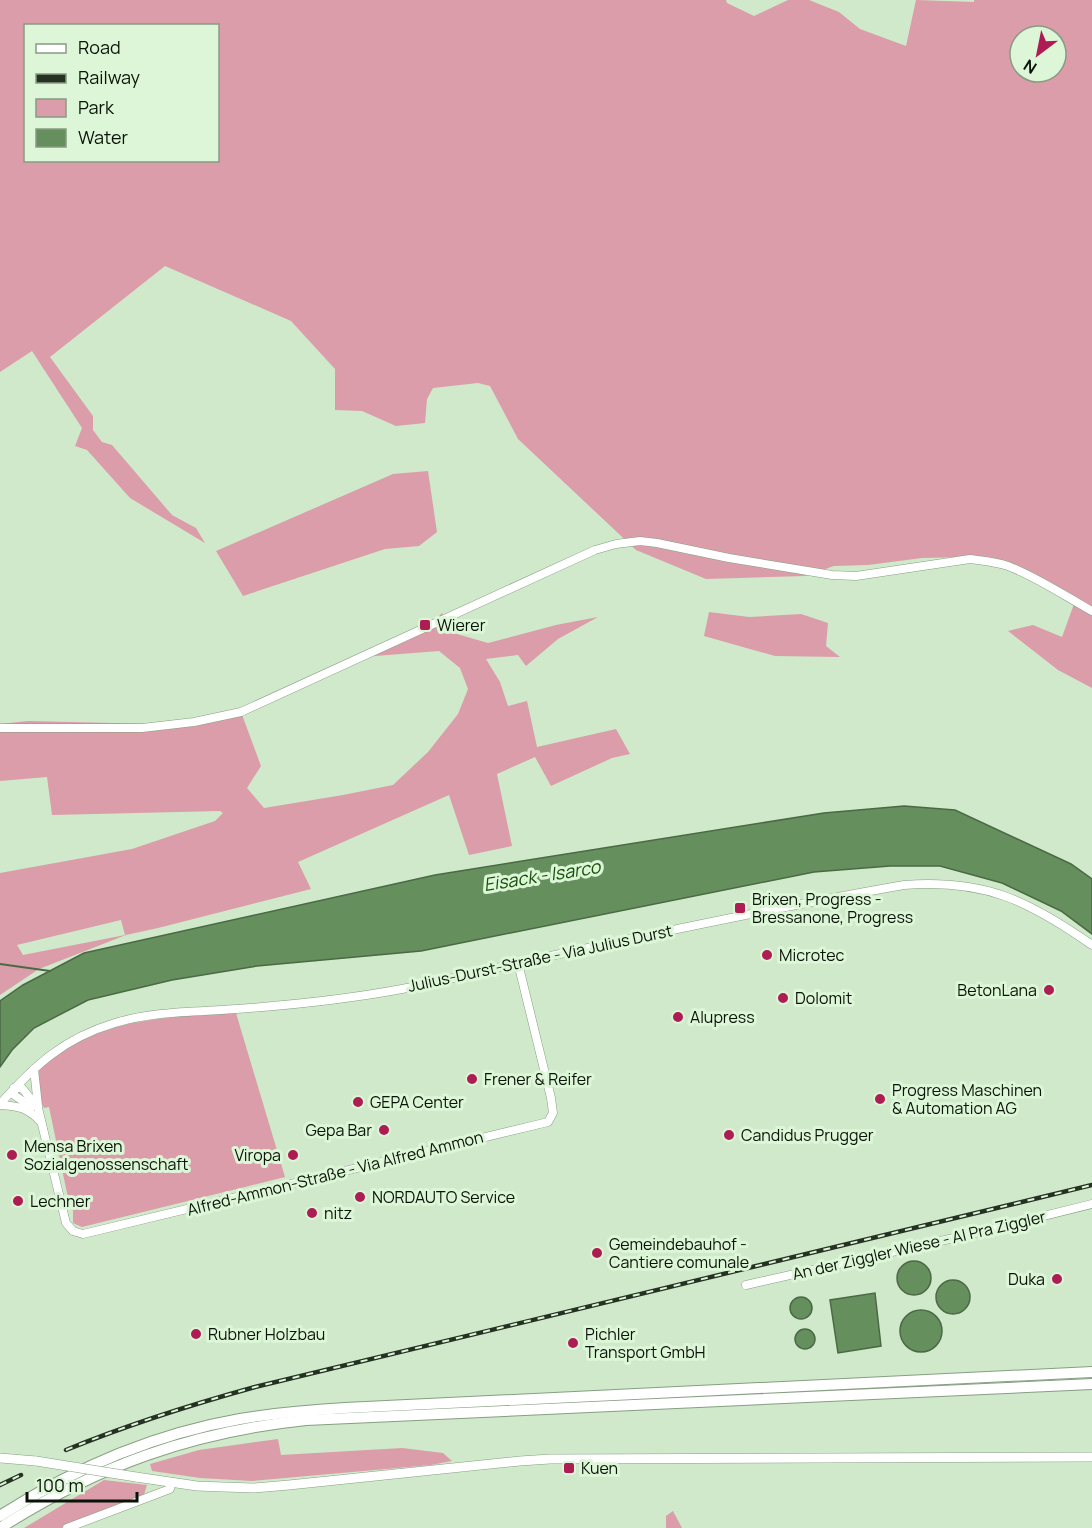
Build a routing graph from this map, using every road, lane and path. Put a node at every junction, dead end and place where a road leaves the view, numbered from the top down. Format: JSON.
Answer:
{"nodes":[{"id":1,"x":1092,"y":611,"type":"edge"},
{"id":2,"x":0,"y":729,"type":"edge"},
{"id":3,"x":1092,"y":945,"type":"edge"},
{"id":4,"x":518,"y":963,"type":"junction"},
{"id":5,"x":34,"y":1069,"type":"junction"},
{"id":6,"x":14,"y":1088,"type":"junction"},
{"id":7,"x":0,"y":1104,"type":"edge"},
{"id":8,"x":35,"y":1110,"type":"junction"},
{"id":9,"x":1092,"y":1204,"type":"edge"},
{"id":10,"x":746,"y":1285,"type":"dead end"},
{"id":11,"x":1092,"y":1372,"type":"edge"},
{"id":12,"x":1092,"y":1384,"type":"edge"},
{"id":13,"x":1051,"y":1386,"type":"junction"},
{"id":14,"x":1092,"y":1390,"type":"edge"},
{"id":15,"x":1092,"y":1457,"type":"edge"},
{"id":16,"x":0,"y":1458,"type":"edge"},
{"id":17,"x":171,"y":1482,"type":"junction"},
{"id":18,"x":0,"y":1516,"type":"edge"},
{"id":19,"x":0,"y":1528,"type":"edge"},
{"id":20,"x":68,"y":1528,"type":"edge"}],
"edges":[{"from":1,"to":2,"type":"street"},
{"from":3,"to":4,"type":"street","name":"Julius-Durst-Straße - Via Julius Durst"},
{"from":4,"to":5,"type":"street","name":"Julius-Durst-Straße - Via Julius Durst"},
{"from":4,"to":8,"type":"street","name":"Alfred-Ammon-Straße - Via Alfred Ammon"},
{"from":5,"to":6,"type":"street","name":"Julius-Durst-Straße - Via Julius Durst"},
{"from":5,"to":8,"type":"street"},
{"from":6,"to":7,"type":"street","name":"Julius-Durst-Straße - Via Julius Durst"},
{"from":6,"to":8,"type":"street","name":"Alfred-Ammon-Straße - Via Alfred Ammon"},
{"from":7,"to":8,"type":"street"},
{"from":9,"to":10,"type":"street","name":"An der Ziggler Wiese - Al Pra Ziggler"},
{"from":11,"to":18,"type":"highway"},
{"from":12,"to":13,"type":"highway"},
{"from":13,"to":14,"type":"highway"},
{"from":13,"to":19,"type":"highway"},
{"from":15,"to":17,"type":"main road"},
{"from":16,"to":17,"type":"main road","bridge":true},
{"from":17,"to":20,"type":"street"}]}
